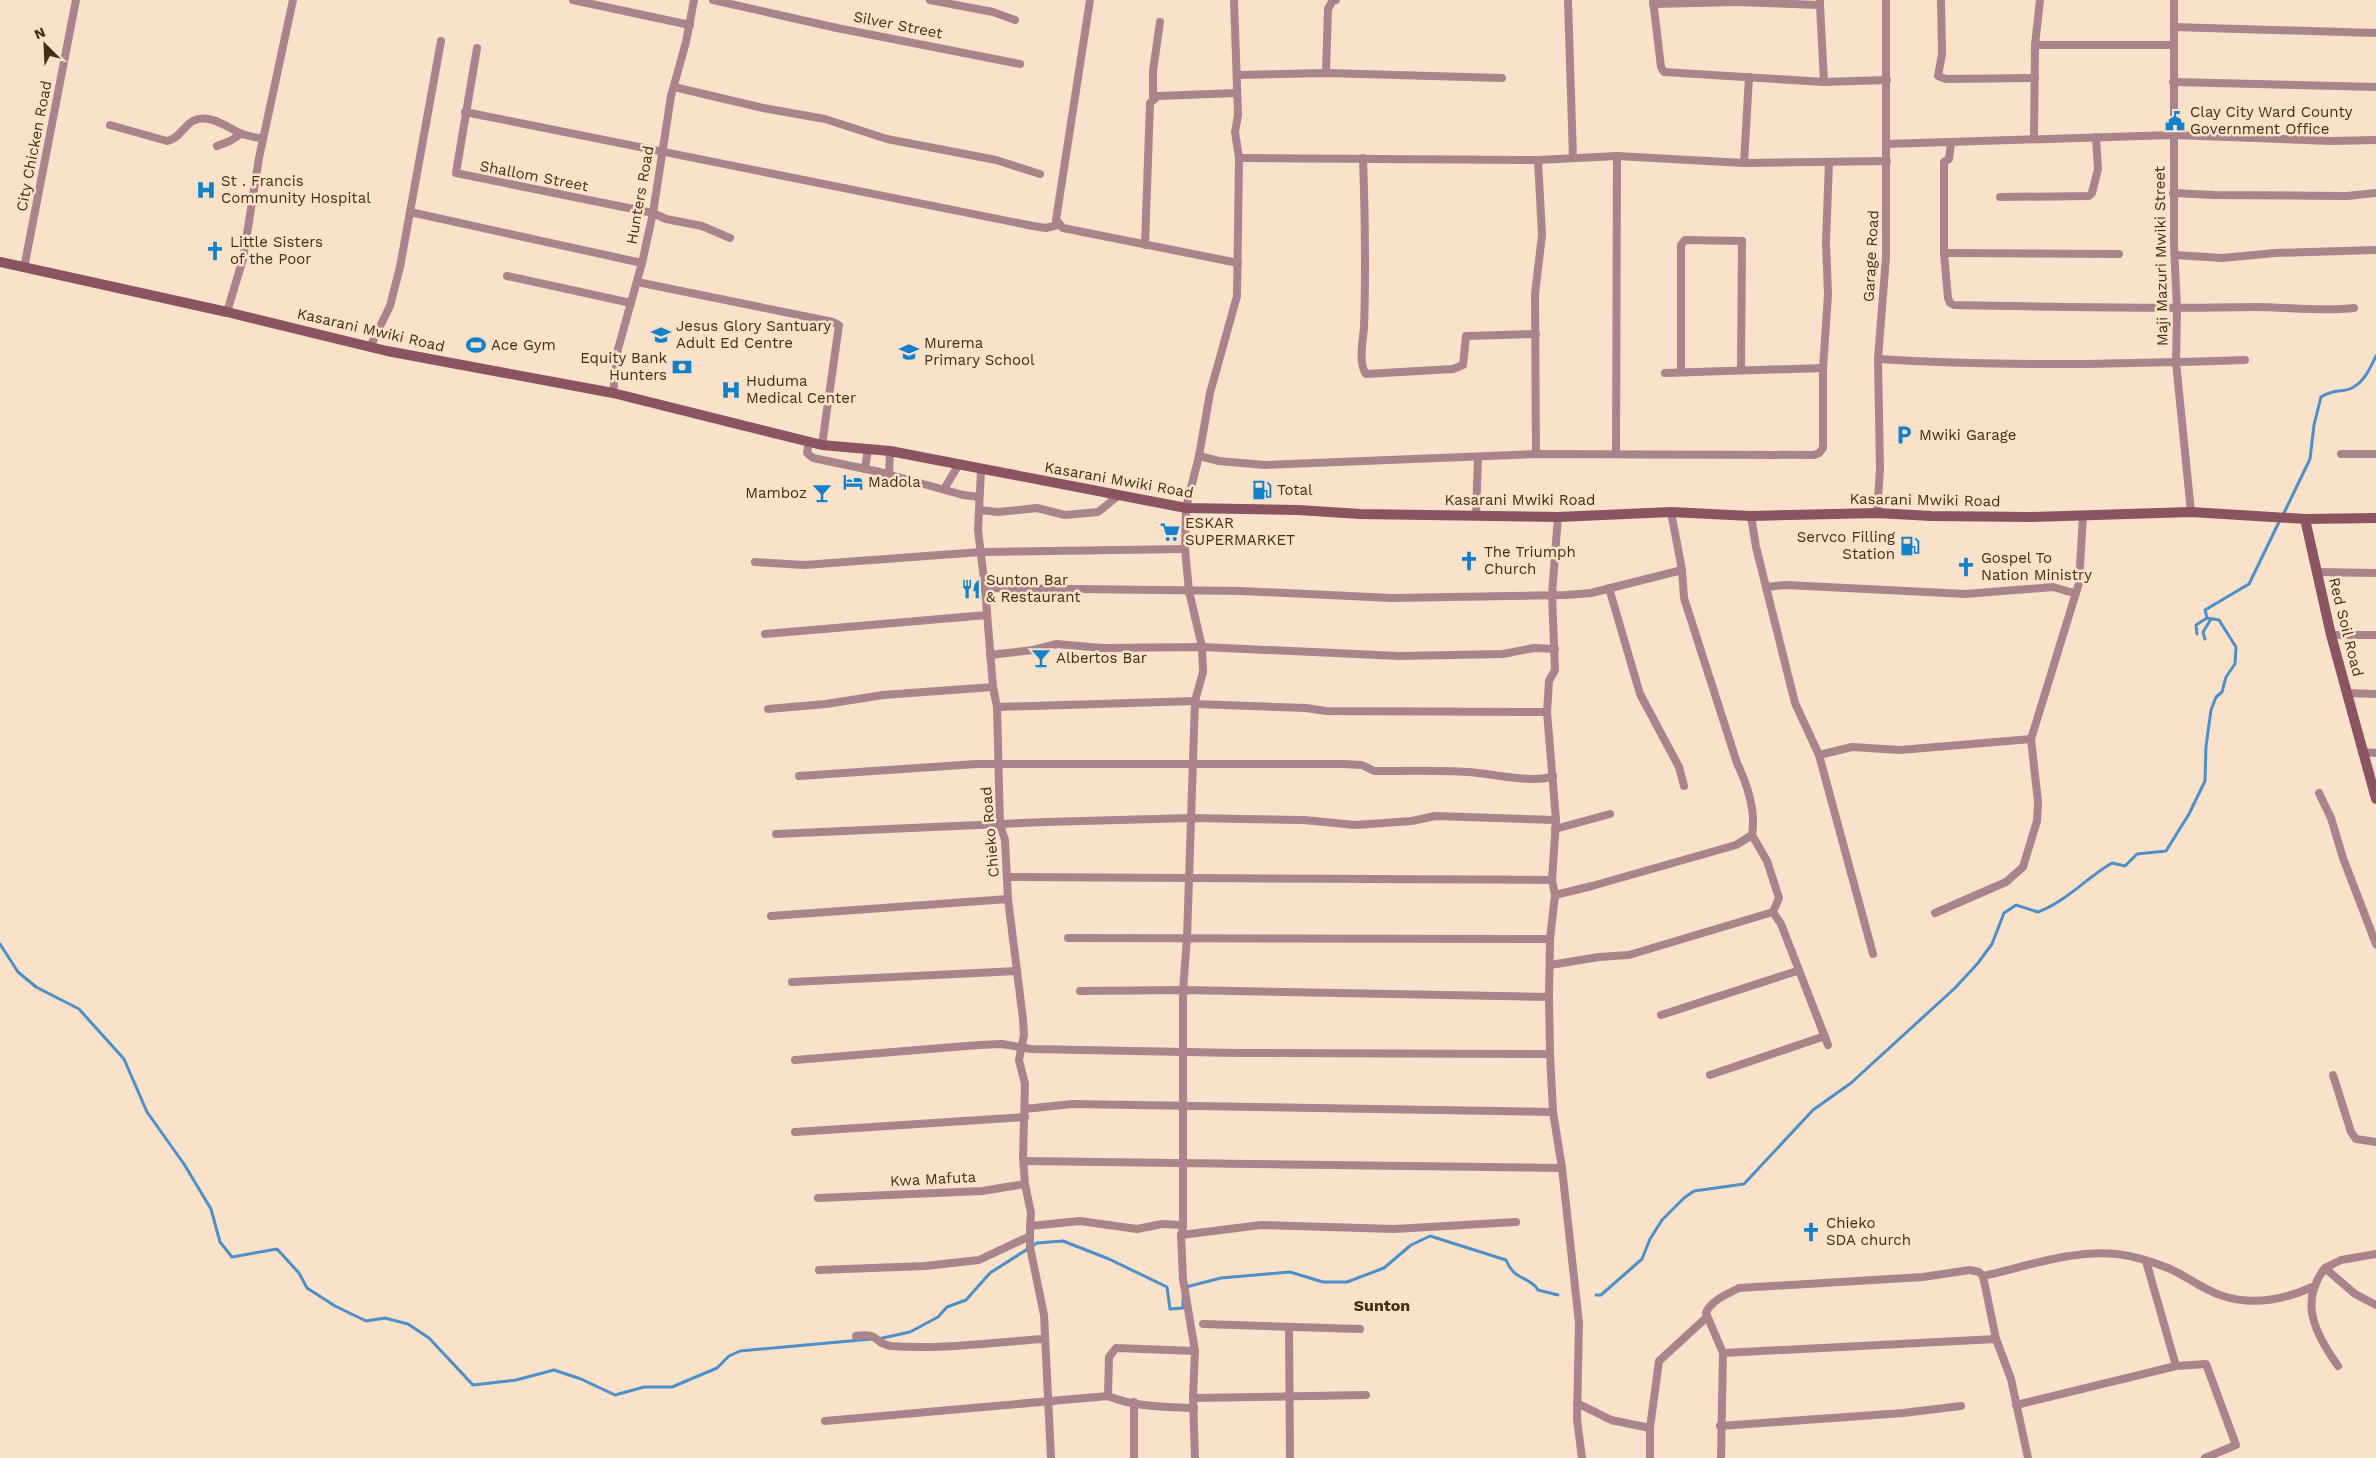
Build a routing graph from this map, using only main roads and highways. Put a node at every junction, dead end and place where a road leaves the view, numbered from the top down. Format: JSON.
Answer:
{"nodes":[{"id":1,"x":0,"y":262,"type":"edge"},
{"id":2,"x":2376,"y":518,"type":"edge"},
{"id":3,"x":2305,"y":519,"type":"junction"},
{"id":4,"x":2376,"y":799,"type":"edge"}],
"edges":[{"from":1,"to":3,"type":"main road","name":"Kasarani Mwiki Road"},
{"from":2,"to":3,"type":"main road","name":"Kasarani Mwiki Road"},
{"from":3,"to":4,"type":"main road","name":"Red Soil Road"}]}
